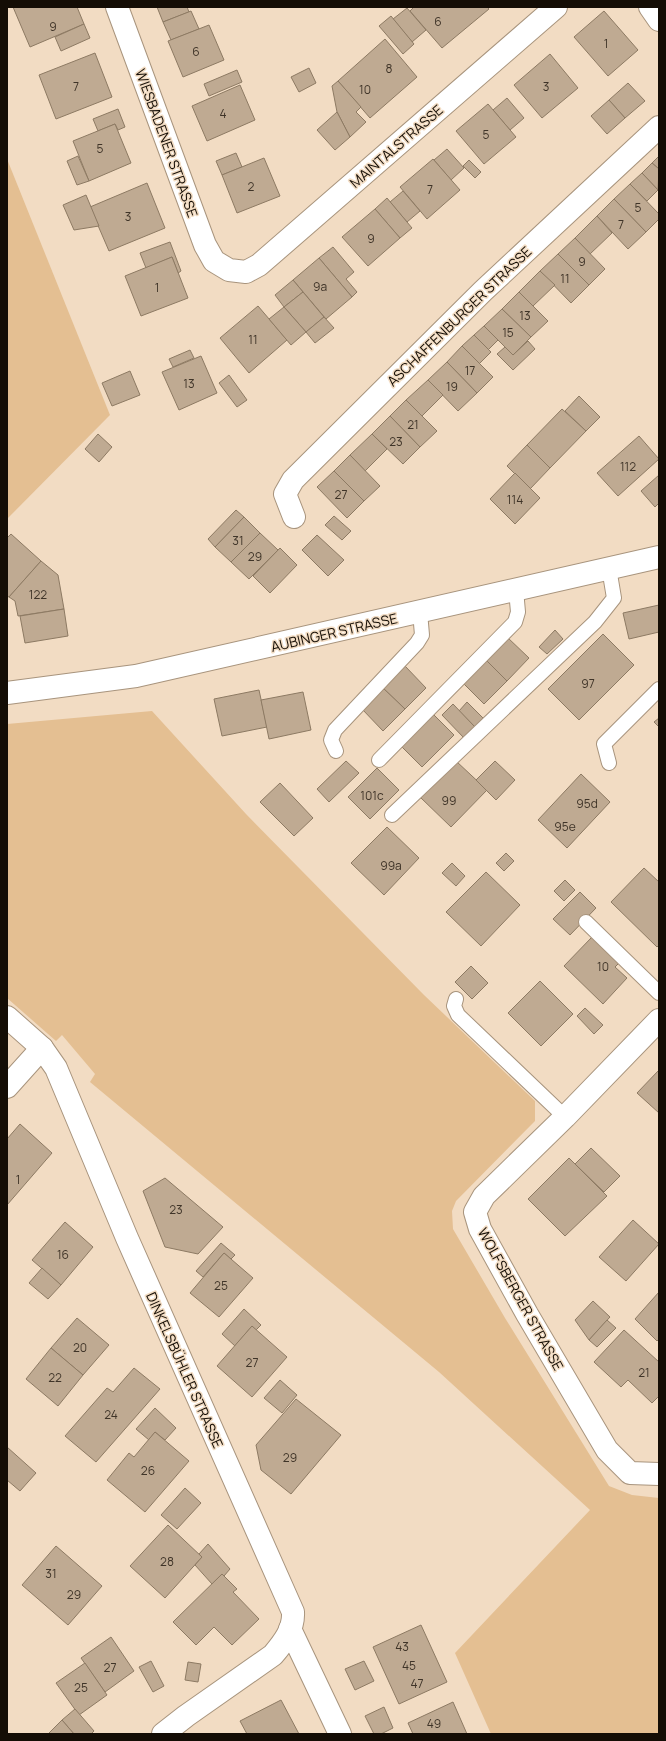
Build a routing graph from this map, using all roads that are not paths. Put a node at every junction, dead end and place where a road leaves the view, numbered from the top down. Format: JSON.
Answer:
{"nodes":[{"id":1,"x":117,"y":7,"type":"edge"},
{"id":2,"x":556,"y":7,"type":"edge"},
{"id":3,"x":650,"y":7,"type":"edge"},
{"id":4,"x":659,"y":20,"type":"edge"},
{"id":5,"x":659,"y":126,"type":"edge"},
{"id":6,"x":230,"y":270,"type":"joint"},
{"id":7,"x":294,"y":518,"type":"dead end"},
{"id":8,"x":659,"y":557,"type":"edge"},
{"id":9,"x":609,"y":568,"type":"junction"},
{"id":10,"x":516,"y":590,"type":"junction"},
{"id":11,"x":420,"y":612,"type":"junction"},
{"id":12,"x":659,"y":689,"type":"edge"},
{"id":13,"x":7,"y":693,"type":"edge"},
{"id":14,"x":336,"y":751,"type":"dead end"},
{"id":15,"x":379,"y":760,"type":"dead end"},
{"id":16,"x":609,"y":763,"type":"dead end"},
{"id":17,"x":392,"y":815,"type":"dead end"},
{"id":18,"x":586,"y":922,"type":"dead end"},
{"id":19,"x":659,"y":993,"type":"edge"},
{"id":20,"x":456,"y":999,"type":"dead end"},
{"id":21,"x":7,"y":1017,"type":"edge"},
{"id":22,"x":659,"y":1020,"type":"edge"},
{"id":23,"x":42,"y":1048,"type":"junction"},
{"id":24,"x":7,"y":1087,"type":"edge"},
{"id":25,"x":565,"y":1117,"type":"junction"},
{"id":26,"x":659,"y":1474,"type":"edge"},
{"id":27,"x":290,"y":1629,"type":"junction"},
{"id":28,"x":163,"y":1734,"type":"edge"},
{"id":29,"x":340,"y":1734,"type":"edge"}],
"edges":[{"from":1,"to":6,"type":"street","name":"WIESBADENER STRASSE"},
{"from":2,"to":6,"type":"street","name":"MAINTALSTRASSE"},
{"from":3,"to":4,"type":"street"},
{"from":5,"to":7,"type":"street","name":"ASCHAFFENBURGER STRASSE"},
{"from":8,"to":9,"type":"street","name":"AUBINGER STRASSE"},
{"from":9,"to":10,"type":"street","name":"AUBINGER STRASSE"},
{"from":9,"to":17,"type":"lane"},
{"from":10,"to":11,"type":"street","name":"AUBINGER STRASSE"},
{"from":10,"to":15,"type":"lane"},
{"from":11,"to":13,"type":"street","name":"AUBINGER STRASSE"},
{"from":11,"to":14,"type":"lane"},
{"from":12,"to":16,"type":"lane"},
{"from":18,"to":19,"type":"lane"},
{"from":20,"to":25,"type":"lane"},
{"from":21,"to":23,"type":"street","name":"DINKELSBÜHLER STRASSE"},
{"from":22,"to":25,"type":"street","name":"WOLFSBERGER STRASSE"},
{"from":23,"to":24,"type":"street"},
{"from":23,"to":27,"type":"street","name":"DINKELSBÜHLER STRASSE"},
{"from":25,"to":26,"type":"street","name":"WOLFSBERGER STRASSE"},
{"from":27,"to":28,"type":"street"},
{"from":27,"to":29,"type":"street"}]}
